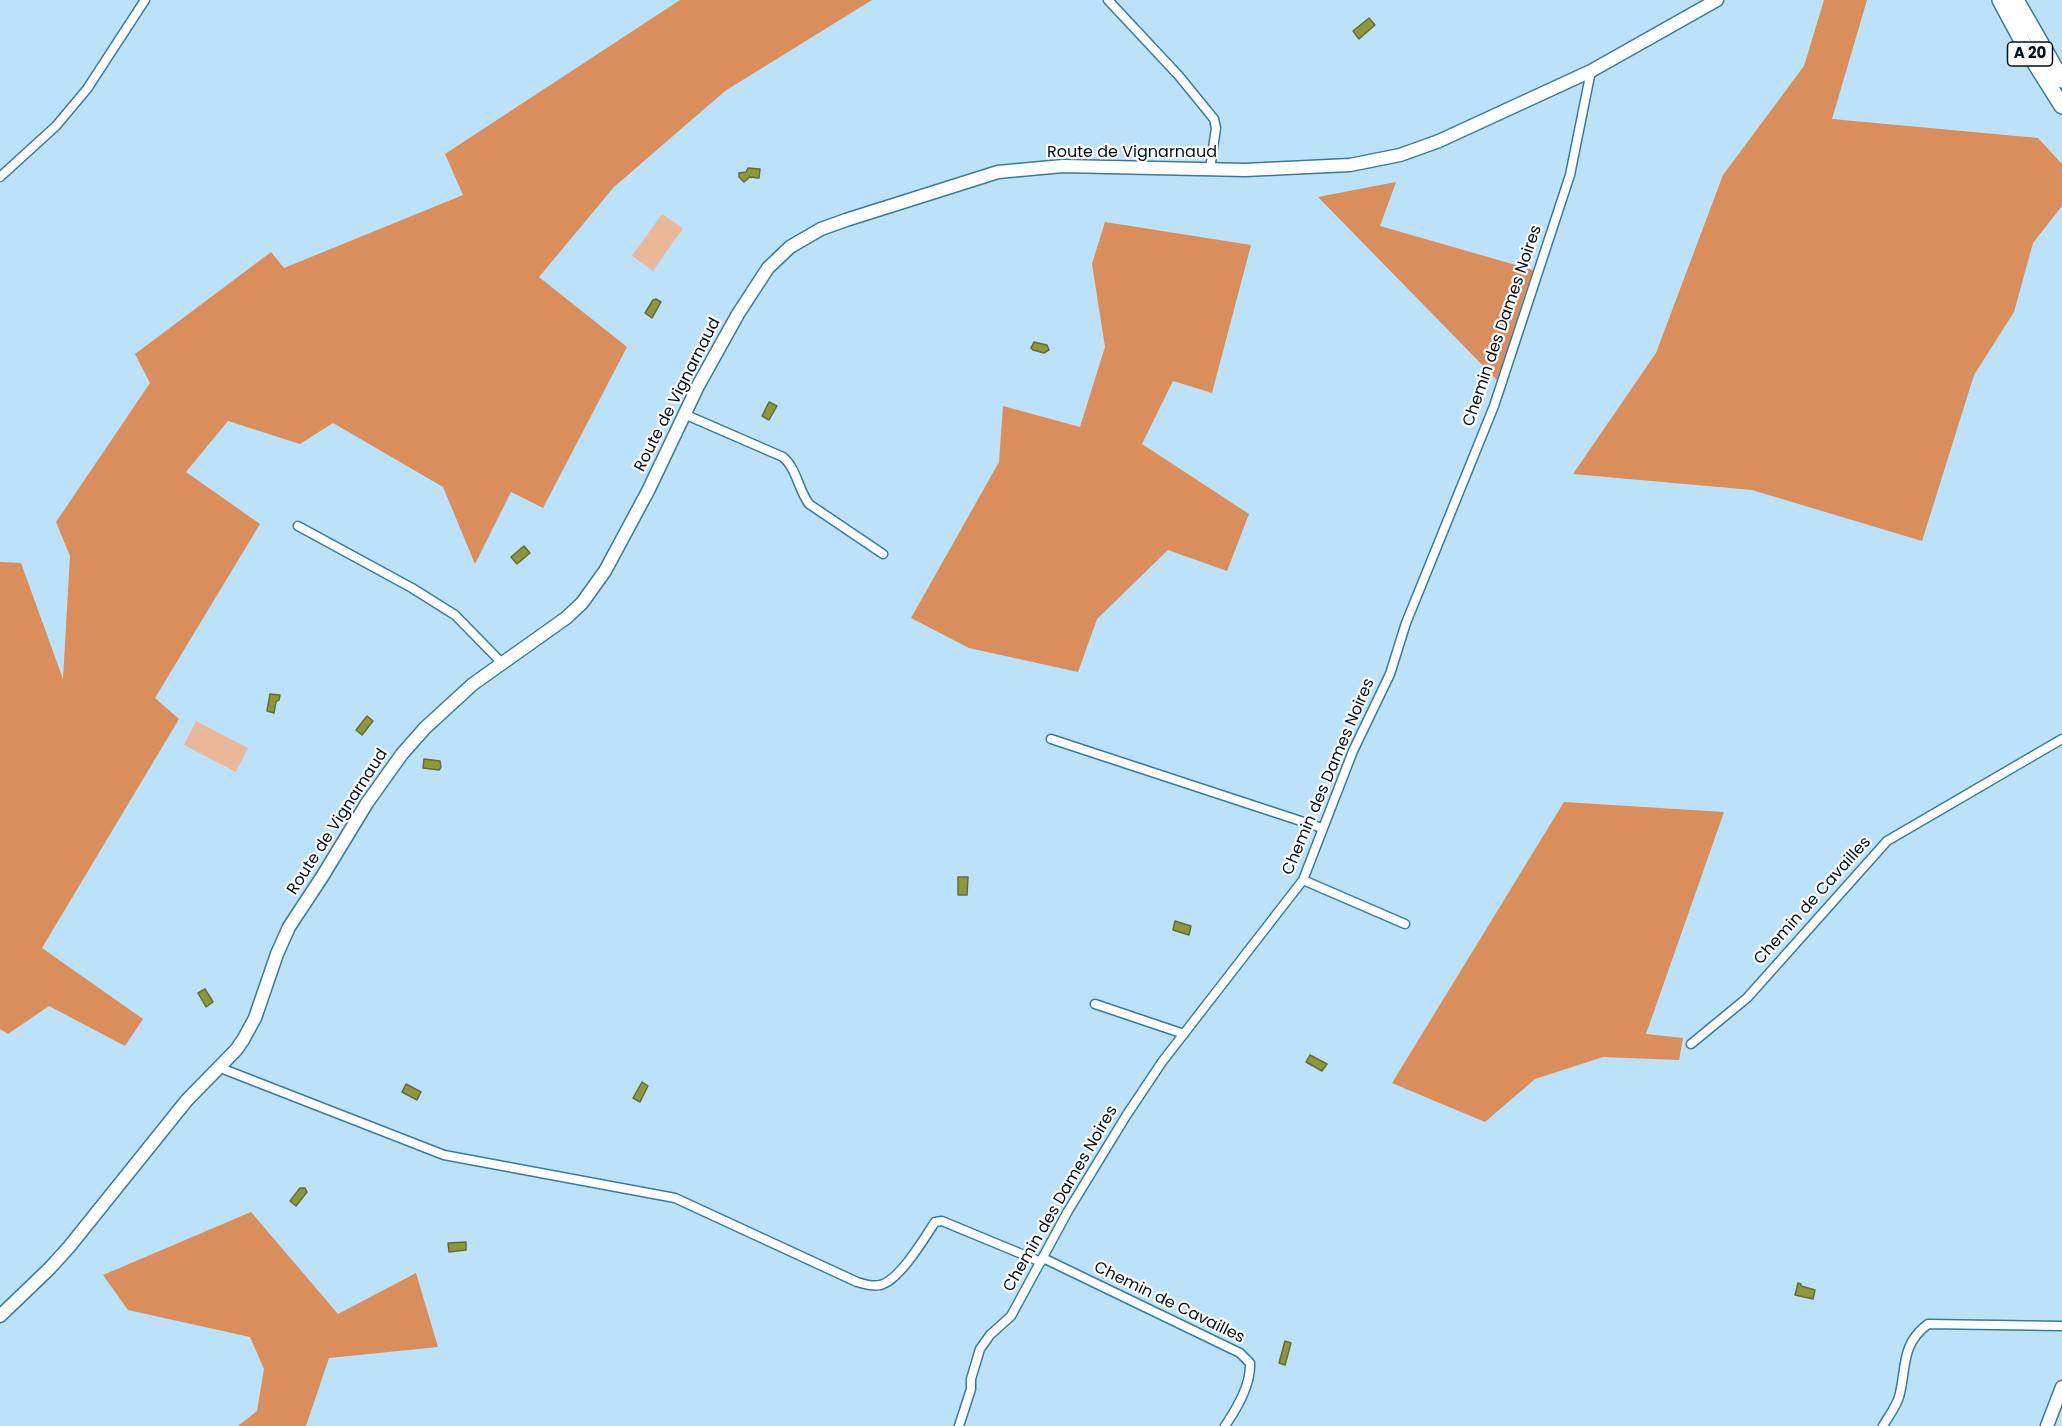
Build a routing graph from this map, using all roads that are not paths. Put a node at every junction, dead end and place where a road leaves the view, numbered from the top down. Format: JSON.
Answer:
{"nodes":[{"id":1,"x":145,"y":0,"type":"edge"},
{"id":2,"x":1108,"y":0,"type":"edge"},
{"id":3,"x":1717,"y":0,"type":"edge"},
{"id":4,"x":2000,"y":0,"type":"edge"},
{"id":5,"x":2016,"y":0,"type":"edge"},
{"id":6,"x":1591,"y":71,"type":"junction"},
{"id":7,"x":2062,"y":81,"type":"edge"},
{"id":8,"x":2062,"y":106,"type":"edge"},
{"id":9,"x":1210,"y":169,"type":"junction"},
{"id":10,"x":0,"y":177,"type":"edge"},
{"id":11,"x":684,"y":414,"type":"junction"},
{"id":12,"x":298,"y":526,"type":"dead end"},
{"id":13,"x":884,"y":554,"type":"dead end"},
{"id":14,"x":502,"y":663,"type":"junction"},
{"id":15,"x":1051,"y":739,"type":"dead end"},
{"id":16,"x":2062,"y":739,"type":"edge"},
{"id":17,"x":1322,"y":828,"type":"junction"},
{"id":18,"x":1303,"y":880,"type":"junction"},
{"id":19,"x":1405,"y":924,"type":"dead end"},
{"id":20,"x":1095,"y":1004,"type":"dead end"},
{"id":21,"x":1184,"y":1034,"type":"junction"},
{"id":22,"x":1691,"y":1044,"type":"dead end"},
{"id":23,"x":218,"y":1067,"type":"junction"},
{"id":24,"x":1042,"y":1260,"type":"junction"},
{"id":25,"x":0,"y":1316,"type":"edge"},
{"id":26,"x":2062,"y":1326,"type":"edge"},
{"id":27,"x":2062,"y":1387,"type":"edge"},
{"id":28,"x":959,"y":1426,"type":"edge"},
{"id":29,"x":1225,"y":1426,"type":"edge"},
{"id":30,"x":1883,"y":1426,"type":"edge"},
{"id":31,"x":2047,"y":1426,"type":"edge"}],
"edges":[{"from":1,"to":10,"type":"street"},
{"from":2,"to":9,"type":"street"},
{"from":3,"to":6,"type":"street","name":"Route de Vignarnaud"},
{"from":4,"to":8,"type":"highway","number":"A 20"},
{"from":5,"to":7,"type":"highway","number":"A 20"},
{"from":6,"to":9,"type":"street","name":"Route de Vignarnaud"},
{"from":6,"to":17,"type":"street","name":"Chemin des Dames Noires"},
{"from":9,"to":11,"type":"street","name":"Route de Vignarnaud"},
{"from":11,"to":13,"type":"street"},
{"from":11,"to":14,"type":"street","name":"Route de Vignarnaud"},
{"from":12,"to":14,"type":"street"},
{"from":14,"to":23,"type":"street","name":"Route de Vignarnaud"},
{"from":15,"to":17,"type":"street"},
{"from":16,"to":22,"type":"street","name":"Chemin de Cavailles"},
{"from":17,"to":18,"type":"street","name":"Chemin des Dames Noires"},
{"from":18,"to":19,"type":"street"},
{"from":18,"to":21,"type":"street","name":"Chemin des Dames Noires"},
{"from":20,"to":21,"type":"street"},
{"from":21,"to":24,"type":"street","name":"Chemin des Dames Noires"},
{"from":23,"to":24,"type":"street"},
{"from":23,"to":25,"type":"street","name":"Route de Vignarnaud"},
{"from":24,"to":28,"type":"street","name":"Chemin des Dames Noires"},
{"from":24,"to":29,"type":"street","name":"Chemin de Cavailles"},
{"from":26,"to":30,"type":"street"},
{"from":27,"to":31,"type":"street"}]}
